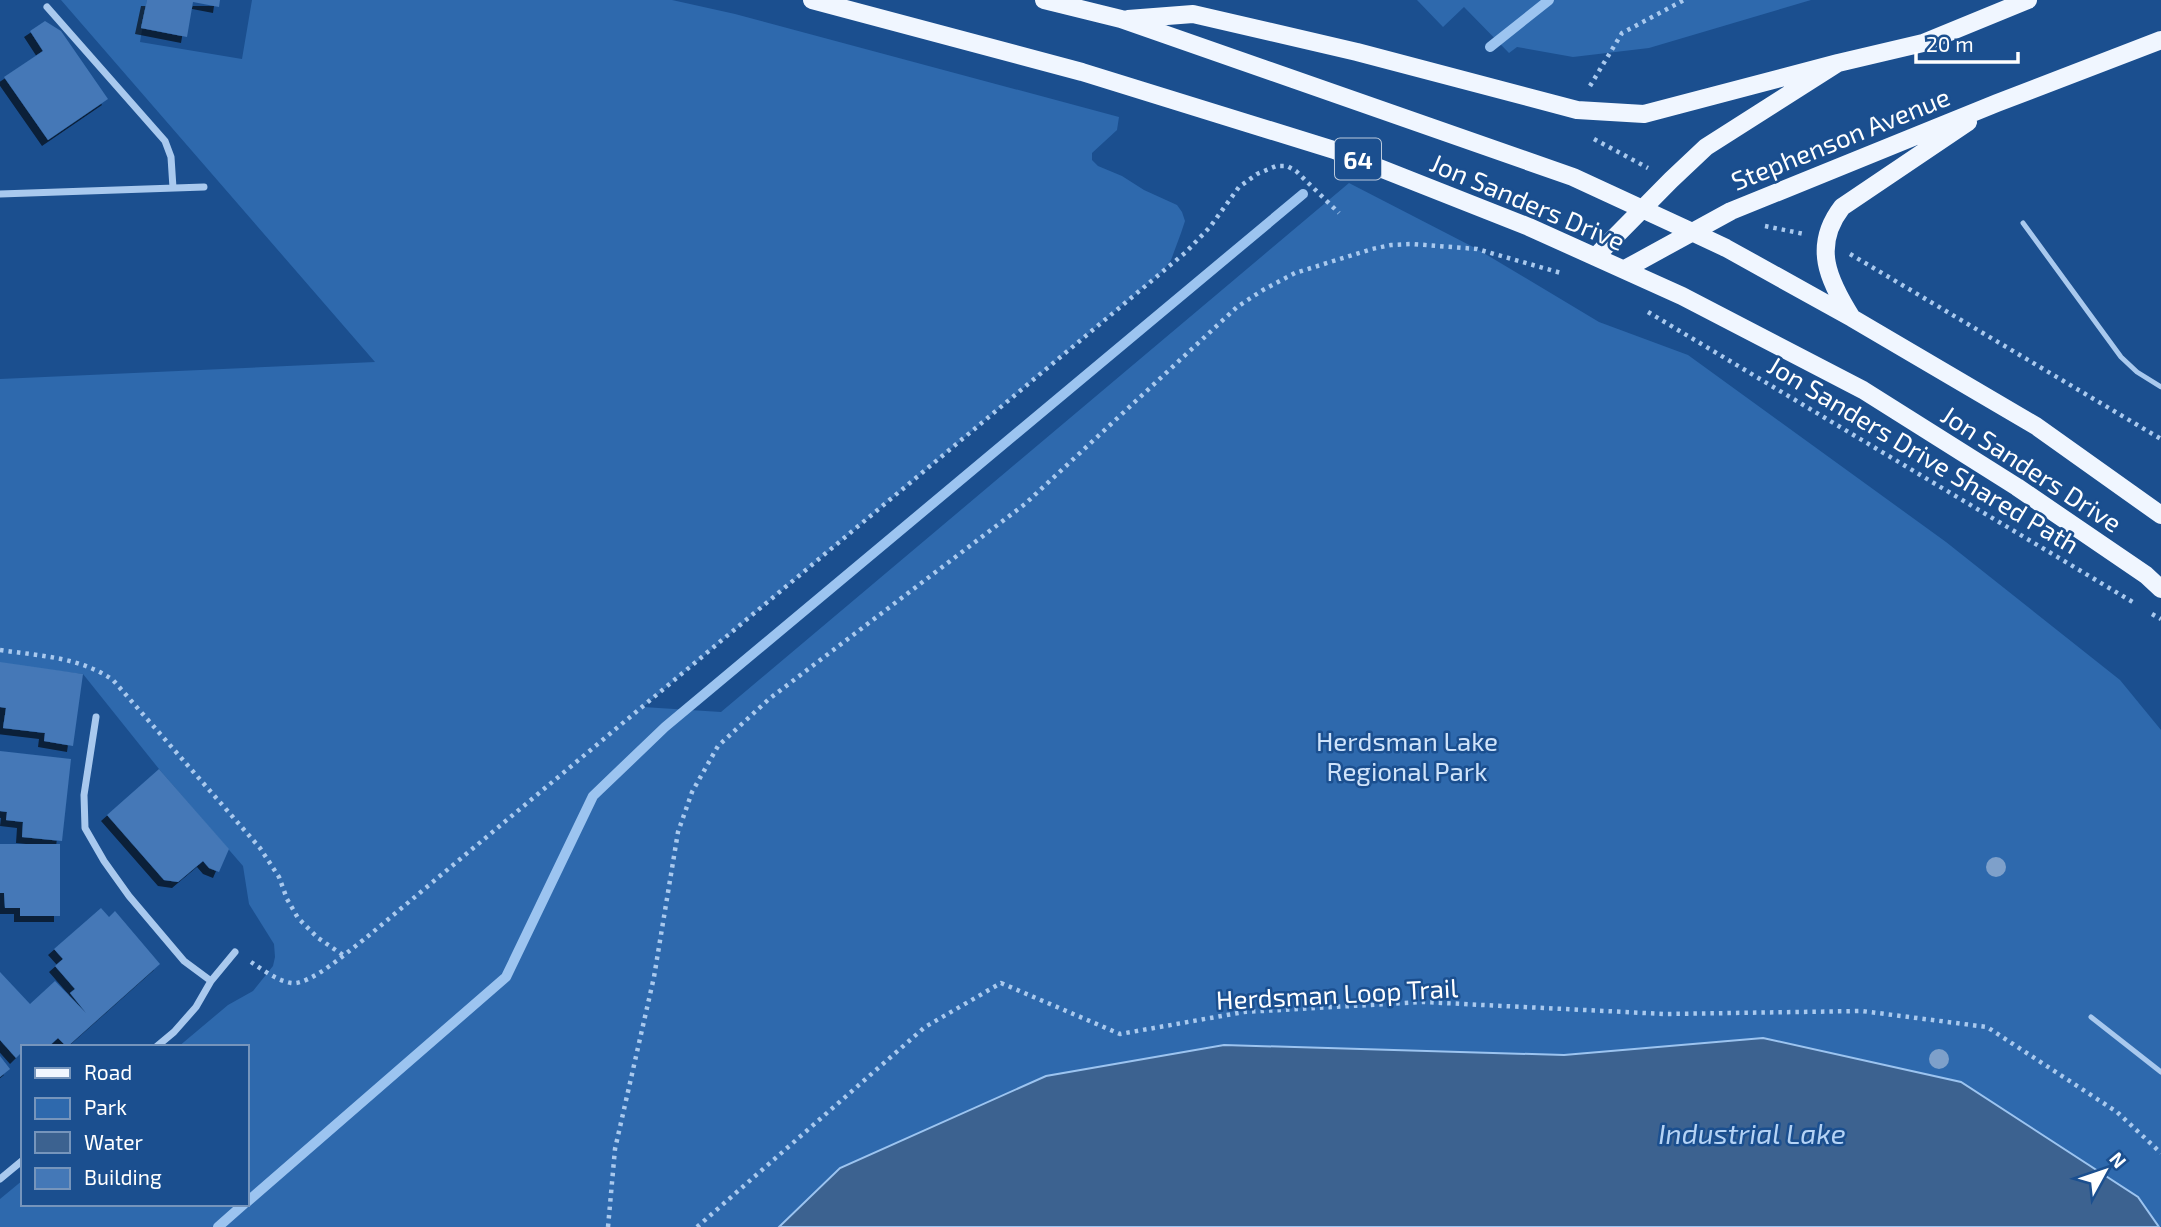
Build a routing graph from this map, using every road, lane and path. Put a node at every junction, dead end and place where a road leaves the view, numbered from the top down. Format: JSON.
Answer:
{"nodes":[{"id":1,"x":812,"y":0,"type":"edge"},
{"id":2,"x":1044,"y":0,"type":"edge"},
{"id":3,"x":1684,"y":0,"type":"edge"},
{"id":4,"x":2028,"y":0,"type":"edge"},
{"id":5,"x":47,"y":7,"type":"dead end"},
{"id":6,"x":1121,"y":19,"type":"junction"},
{"id":7,"x":2161,"y":40,"type":"edge"},
{"id":8,"x":1838,"y":63,"type":"junction"},
{"id":9,"x":1593,"y":82,"type":"dead end"},
{"id":10,"x":1997,"y":103,"type":"junction"},
{"id":11,"x":204,"y":187,"type":"dead end"},
{"id":12,"x":173,"y":188,"type":"junction"},
{"id":13,"x":0,"y":194,"type":"edge"},
{"id":14,"x":1642,"y":209,"type":"junction"},
{"id":15,"x":1339,"y":212,"type":"dead end"},
{"id":16,"x":1756,"y":223,"type":"dead end"},
{"id":17,"x":2024,"y":223,"type":"dead end"},
{"id":18,"x":1692,"y":232,"type":"junction"},
{"id":19,"x":1825,"y":239,"type":"junction"},
{"id":20,"x":1596,"y":256,"type":"junction"},
{"id":21,"x":1625,"y":269,"type":"junction"},
{"id":22,"x":1563,"y":273,"type":"dead end"},
{"id":23,"x":1644,"y":310,"type":"dead end"},
{"id":24,"x":1852,"y":318,"type":"junction"},
{"id":25,"x":2161,"y":387,"type":"edge"},
{"id":26,"x":2161,"y":439,"type":"edge"},
{"id":27,"x":2161,"y":515,"type":"edge"},
{"id":28,"x":2161,"y":589,"type":"edge"},
{"id":29,"x":2137,"y":605,"type":"dead end"},
{"id":30,"x":2149,"y":612,"type":"dead end"},
{"id":31,"x":2161,"y":620,"type":"edge"},
{"id":32,"x":0,"y":650,"type":"edge"},
{"id":33,"x":96,"y":717,"type":"dead end"},
{"id":34,"x":235,"y":952,"type":"joint"},
{"id":35,"x":343,"y":955,"type":"junction"},
{"id":36,"x":211,"y":981,"type":"junction"},
{"id":37,"x":2091,"y":1017,"type":"dead end"},
{"id":38,"x":158,"y":1045,"type":"edge"},
{"id":39,"x":2161,"y":1072,"type":"edge"},
{"id":40,"x":2161,"y":1153,"type":"edge"},
{"id":41,"x":21,"y":1162,"type":"edge"},
{"id":42,"x":0,"y":1180,"type":"edge"},
{"id":43,"x":608,"y":1227,"type":"edge"},
{"id":44,"x":697,"y":1227,"type":"edge"}],
"edges":[{"from":1,"to":20,"type":"main road","name":"Jon Sanders Drive","number":"64"},
{"from":2,"to":6,"type":"main road","name":"Jon Sanders Drive","number":"64"},
{"from":3,"to":9,"type":"path"},
{"from":4,"to":8,"type":"main road","name":"Stephenson Avenue"},
{"from":5,"to":12,"type":"street"},
{"from":6,"to":8,"type":"main road"},
{"from":6,"to":14,"type":"main road","name":"Jon Sanders Drive","number":"64"},
{"from":7,"to":10,"type":"main road","name":"Stephenson Avenue"},
{"from":8,"to":14,"type":"main road","name":"Stephenson Avenue"},
{"from":10,"to":18,"type":"main road","name":"Stephenson Avenue"},
{"from":10,"to":19,"type":"main road"},
{"from":11,"to":12,"type":"street"},
{"from":12,"to":13,"type":"street"},
{"from":14,"to":18,"type":"main road","name":"Jon Sanders Drive"},
{"from":14,"to":20,"type":"main road","name":"Stephenson Avenue"},
{"from":15,"to":35,"type":"path"},
{"from":16,"to":19,"type":"path"},
{"from":17,"to":25,"type":"lane"},
{"from":18,"to":21,"type":"main road","name":"Stephenson Avenue"},
{"from":18,"to":24,"type":"main road","name":"Jon Sanders Drive"},
{"from":19,"to":24,"type":"main road"},
{"from":19,"to":26,"type":"path"},
{"from":20,"to":21,"type":"main road","name":"Jon Sanders Drive","number":"64"},
{"from":21,"to":28,"type":"main road","name":"Jon Sanders Drive"},
{"from":22,"to":43,"type":"path"},
{"from":23,"to":29,"type":"path","name":"Jon Sanders Drive Shared Path"},
{"from":24,"to":27,"type":"main road","name":"Jon Sanders Drive"},
{"from":30,"to":31,"type":"path"},
{"from":32,"to":35,"type":"path"},
{"from":33,"to":36,"type":"street"},
{"from":34,"to":35,"type":"path"},
{"from":34,"to":36,"type":"street"},
{"from":36,"to":38,"type":"street"},
{"from":37,"to":39,"type":"lane"},
{"from":40,"to":44,"type":"path","name":"Herdsman Loop Trail"},
{"from":41,"to":42,"type":"street"}]}
